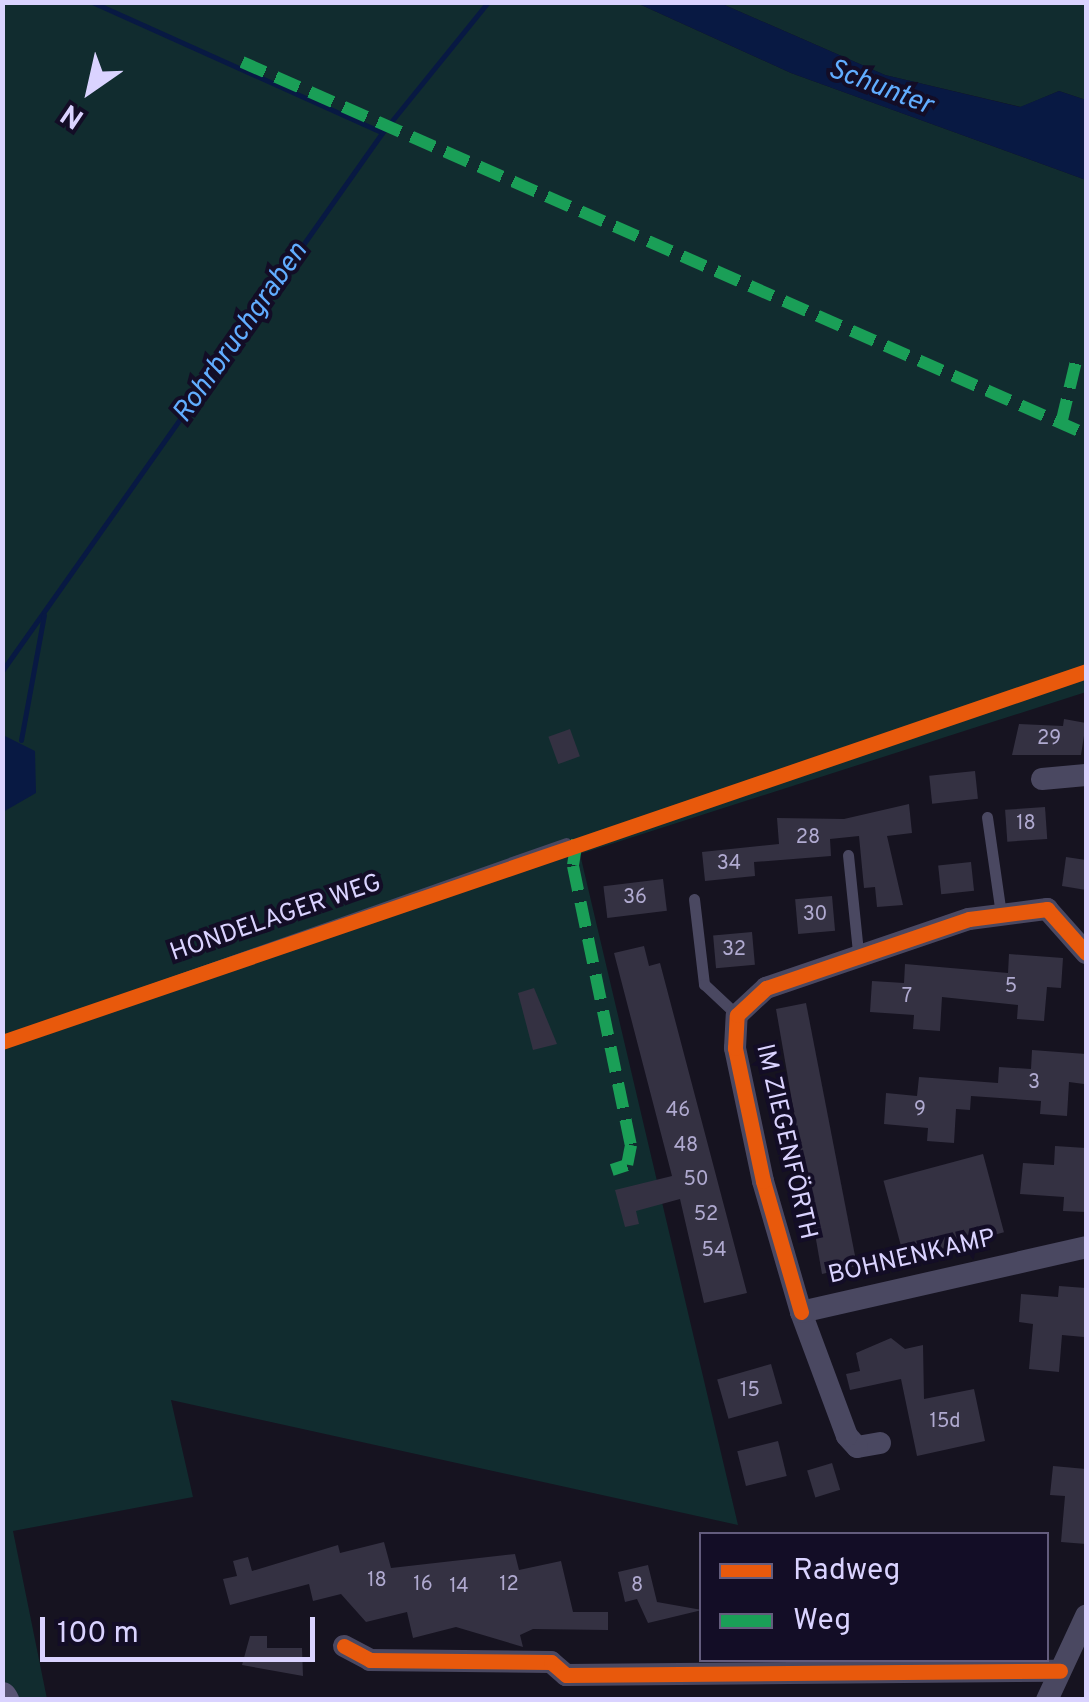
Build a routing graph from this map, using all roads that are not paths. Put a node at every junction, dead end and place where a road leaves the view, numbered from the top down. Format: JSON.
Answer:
{"nodes":[{"id":1,"x":1086,"y":775,"type":"edge"},
{"id":2,"x":1042,"y":780,"type":"dead end"},
{"id":3,"x":987,"y":817,"type":"dead end"},
{"id":4,"x":566,"y":843,"type":"dead end"},
{"id":5,"x":848,"y":855,"type":"dead end"},
{"id":6,"x":694,"y":899,"type":"dead end"},
{"id":7,"x":1001,"y":914,"type":"junction"},
{"id":8,"x":858,"y":951,"type":"junction"},
{"id":9,"x":1086,"y":953,"type":"edge"},
{"id":10,"x":737,"y":1015,"type":"junction"},
{"id":11,"x":2,"y":1042,"type":"edge"},
{"id":12,"x":1086,"y":1247,"type":"edge"},
{"id":13,"x":801,"y":1312,"type":"junction"},
{"id":14,"x":880,"y":1443,"type":"dead end"},
{"id":15,"x":1086,"y":1616,"type":"edge"},
{"id":16,"x":344,"y":1646,"type":"dead end"},
{"id":17,"x":1060,"y":1671,"type":"junction"},
{"id":18,"x":1047,"y":1700,"type":"edge"}],
"edges":[{"from":1,"to":2,"type":"street"},
{"from":3,"to":7,"type":"lane"},
{"from":4,"to":11,"type":"lane","name":"HONDELAGER WEG"},
{"from":5,"to":8,"type":"lane"},
{"from":6,"to":10,"type":"lane","name":"IM ZIEGENFÖRTH"},
{"from":7,"to":8,"type":"street","name":"IM ZIEGENFÖRTH"},
{"from":7,"to":9,"type":"street","name":"IM ZIEGENFÖRTH"},
{"from":8,"to":10,"type":"street","name":"IM ZIEGENFÖRTH"},
{"from":10,"to":13,"type":"street","name":"IM ZIEGENFÖRTH"},
{"from":12,"to":13,"type":"street","name":"BOHNENKAMP"},
{"from":13,"to":14,"type":"street","name":"BOHNENKAMP"},
{"from":15,"to":17,"type":"street"},
{"from":16,"to":17,"type":"street"},
{"from":17,"to":18,"type":"street"}]}
